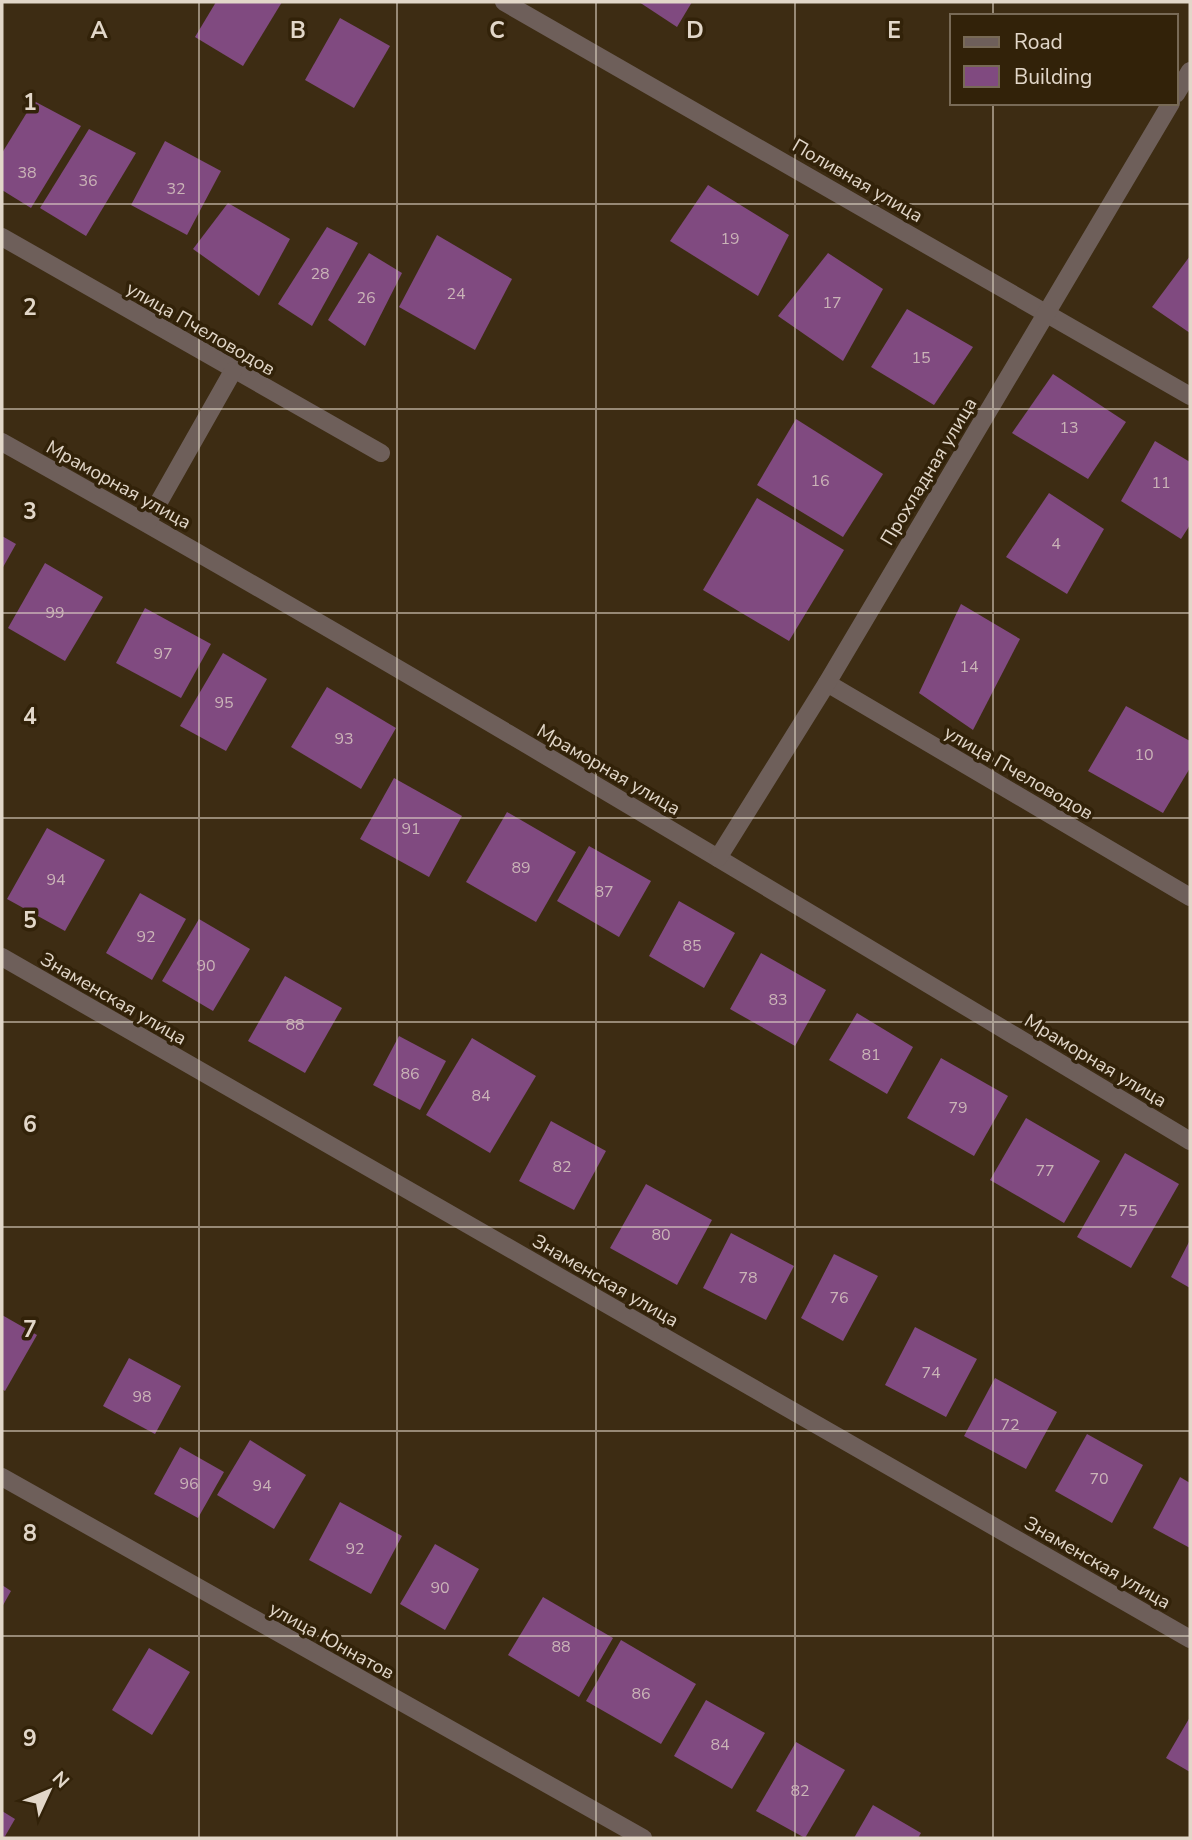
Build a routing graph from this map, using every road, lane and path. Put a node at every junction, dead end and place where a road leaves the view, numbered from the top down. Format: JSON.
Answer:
{"nodes":[{"id":1,"x":504,"y":2,"type":"edge"},
{"id":2,"x":1190,"y":71,"type":"edge"},
{"id":3,"x":1178,"y":91,"type":"edge"},
{"id":4,"x":1170,"y":105,"type":"edge"},
{"id":5,"x":2,"y":237,"type":"edge"},
{"id":6,"x":1046,"y":312,"type":"junction"},
{"id":7,"x":233,"y":371,"type":"junction"},
{"id":8,"x":1190,"y":396,"type":"edge"},
{"id":9,"x":2,"y":442,"type":"edge"},
{"id":10,"x":381,"y":453,"type":"dead end"},
{"id":11,"x":147,"y":523,"type":"junction"},
{"id":12,"x":827,"y":683,"type":"junction"},
{"id":13,"x":718,"y":858,"type":"junction"},
{"id":14,"x":1190,"y":897,"type":"edge"},
{"id":15,"x":2,"y":957,"type":"edge"},
{"id":16,"x":1190,"y":1142,"type":"edge"},
{"id":17,"x":2,"y":1477,"type":"edge"},
{"id":18,"x":1190,"y":1639,"type":"edge"},
{"id":19,"x":643,"y":1838,"type":"edge"}],
"edges":[{"from":1,"to":6,"type":"street","name":"Поливная улица"},
{"from":2,"to":3,"type":"street"},
{"from":4,"to":6,"type":"street","name":"Прохладная улица"},
{"from":5,"to":7,"type":"street","name":"улица Пчеловодов"},
{"from":6,"to":8,"type":"street","name":"Поливная улица"},
{"from":6,"to":12,"type":"street","name":"Прохладная улица"},
{"from":7,"to":10,"type":"street","name":"улица Пчеловодов"},
{"from":7,"to":11,"type":"street"},
{"from":9,"to":11,"type":"street","name":"Мраморная улица"},
{"from":11,"to":13,"type":"street","name":"Мраморная улица"},
{"from":12,"to":13,"type":"street","name":"Прохладная улица"},
{"from":12,"to":14,"type":"street","name":"улица Пчеловодов"},
{"from":13,"to":16,"type":"street","name":"Мраморная улица"},
{"from":15,"to":18,"type":"street","name":"Знаменская улица"},
{"from":17,"to":19,"type":"street","name":"улица Юннатов"}]}
